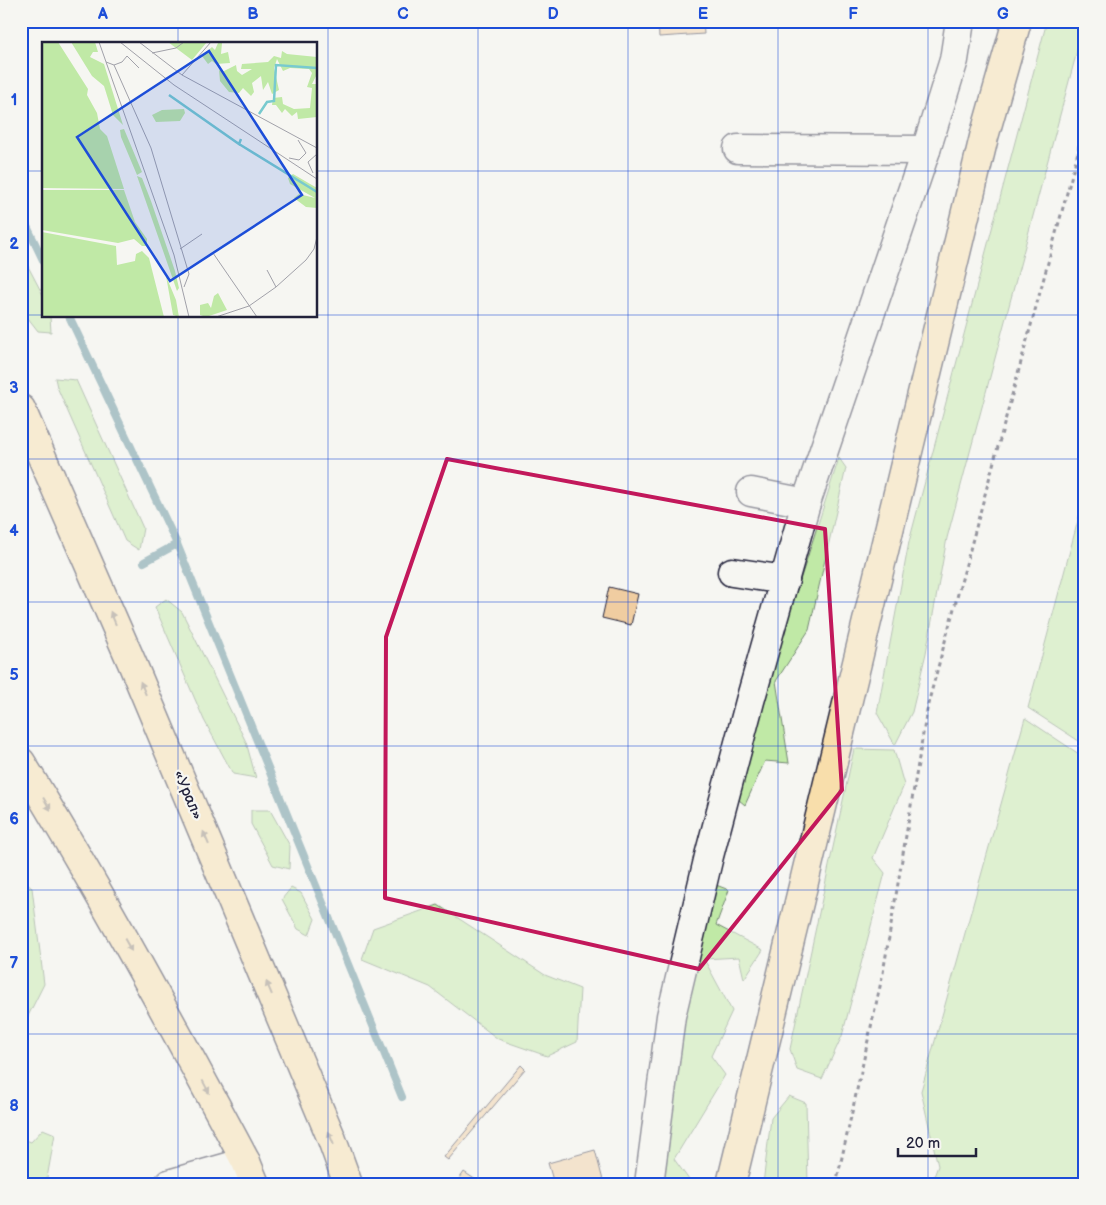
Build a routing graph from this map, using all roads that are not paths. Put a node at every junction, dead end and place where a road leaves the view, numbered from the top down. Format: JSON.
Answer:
{"nodes":[{"id":1,"x":960,"y":21,"type":"edge"},
{"id":2,"x":1017,"y":21,"type":"edge"},
{"id":3,"x":738,"y":150,"type":"dead end"},
{"id":4,"x":926,"y":150,"type":"junction"},
{"id":5,"x":21,"y":409,"type":"edge"},
{"id":6,"x":21,"y":432,"type":"edge"},
{"id":7,"x":51,"y":474,"type":"junction"},
{"id":8,"x":751,"y":492,"type":"dead end"},
{"id":9,"x":806,"y":503,"type":"junction"},
{"id":10,"x":732,"y":572,"type":"dead end"},
{"id":11,"x":784,"y":580,"type":"junction"},
{"id":12,"x":21,"y":762,"type":"edge"},
{"id":13,"x":251,"y":1173,"type":"edge"},
{"id":14,"x":169,"y":1184,"type":"edge"},
{"id":15,"x":348,"y":1184,"type":"edge"},
{"id":16,"x":649,"y":1184,"type":"edge"},
{"id":17,"x":731,"y":1184,"type":"edge"}],
"edges":[{"from":1,"to":4,"type":"lane"},
{"from":2,"to":17,"type":"main road"},
{"from":3,"to":4,"type":"lane"},
{"from":4,"to":9,"type":"lane"},
{"from":5,"to":7,"type":"main road","name":"«Урал»"},
{"from":6,"to":7,"type":"main road"},
{"from":15,"to":7,"type":"main road","name":"«Урал»","one_way":true},
{"from":8,"to":9,"type":"lane"},
{"from":9,"to":11,"type":"lane"},
{"from":10,"to":11,"type":"lane"},
{"from":11,"to":16,"type":"lane"},
{"from":12,"to":13,"type":"main road","one_way":true},
{"from":13,"to":14,"type":"lane"}]}
